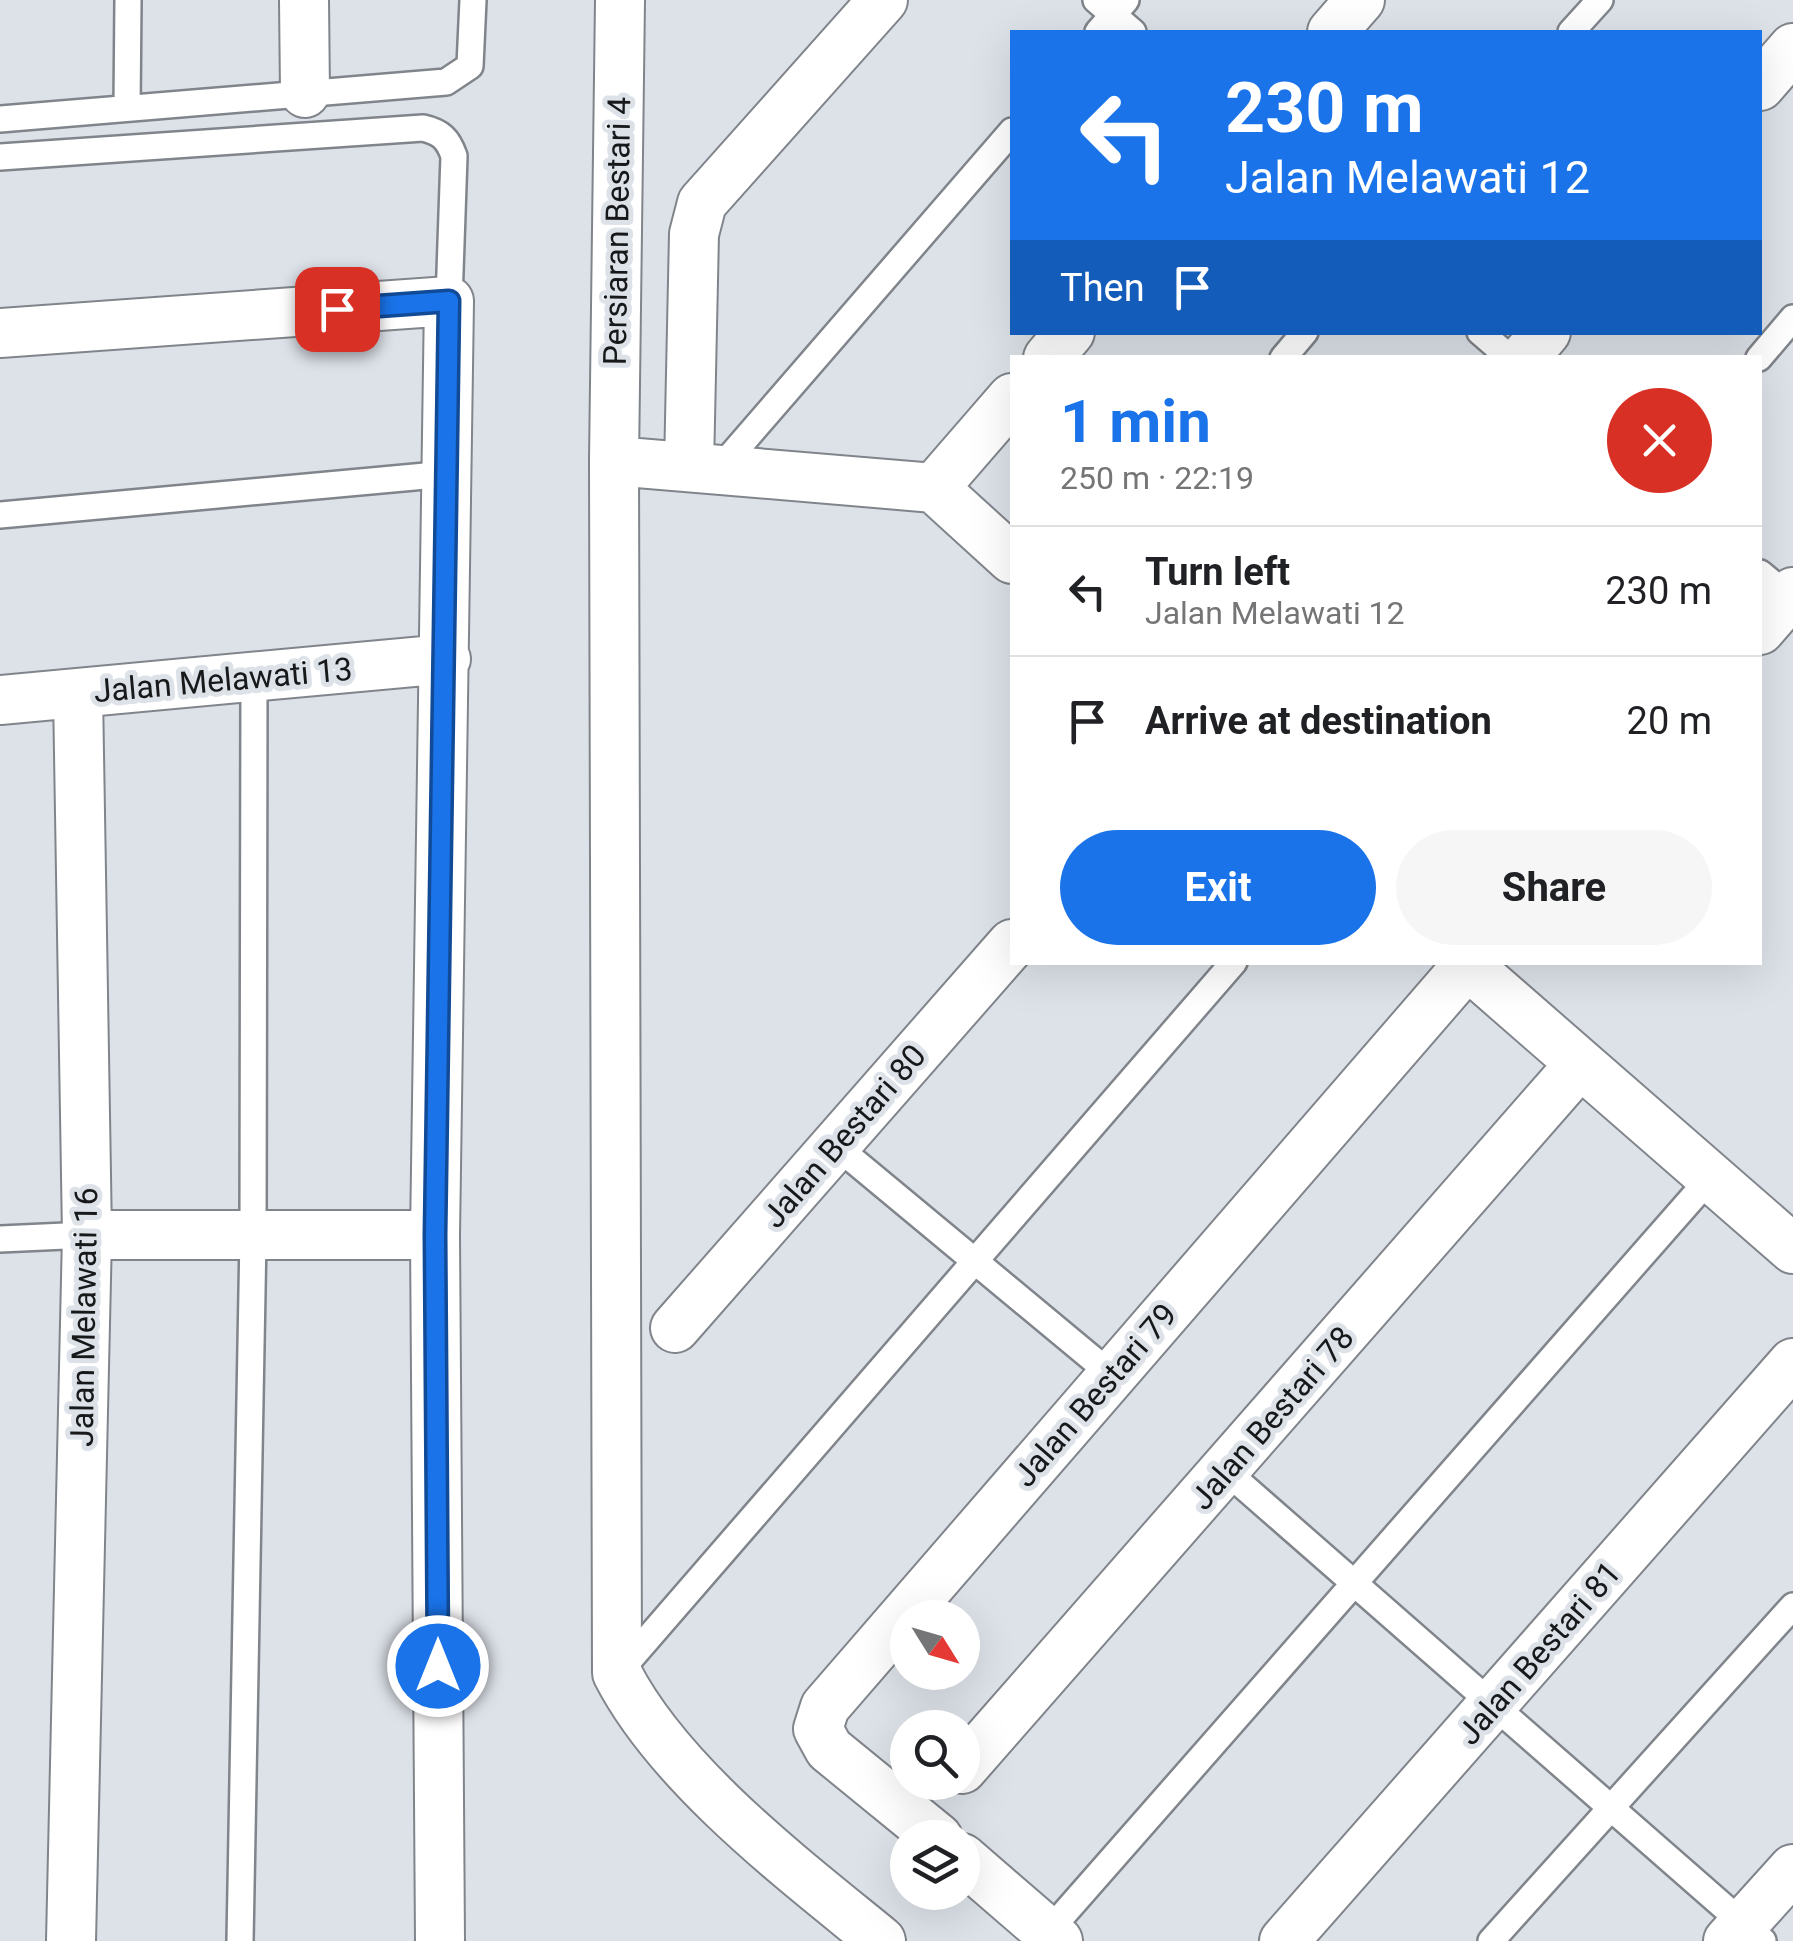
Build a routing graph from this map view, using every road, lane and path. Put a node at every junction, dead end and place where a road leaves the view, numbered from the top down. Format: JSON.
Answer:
{"nodes":[{"id":1,"x":128,"y":0,"type":"edge"},
{"id":2,"x":304,"y":0,"type":"edge"},
{"id":3,"x":473,"y":0,"type":"edge"},
{"id":4,"x":882,"y":0,"type":"edge"},
{"id":5,"x":1360,"y":0,"type":"edge"},
{"id":6,"x":1600,"y":0,"type":"edge"},
{"id":7,"x":629,"y":11,"type":"edge"},
{"id":8,"x":1108,"y":12,"type":"edge"},
{"id":9,"x":1131,"y":30,"type":"edge"},
{"id":10,"x":1334,"y":30,"type":"edge"},
{"id":11,"x":1573,"y":30,"type":"edge"},
{"id":12,"x":1793,"y":48,"type":"edge"},
{"id":13,"x":1762,"y":84,"type":"edge"},
{"id":14,"x":305,"y":93,"type":"junction"},
{"id":15,"x":127,"y":108,"type":"junction"},
{"id":16,"x":0,"y":119,"type":"edge"},
{"id":17,"x":1010,"y":133,"type":"edge"},
{"id":18,"x":0,"y":156,"type":"edge"},
{"id":19,"x":449,"y":301,"type":"junction"},
{"id":20,"x":1793,"y":318,"type":"edge"},
{"id":21,"x":0,"y":332,"type":"edge"},
{"id":22,"x":1067,"y":335,"type":"edge"},
{"id":23,"x":1303,"y":335,"type":"edge"},
{"id":24,"x":1483,"y":335,"type":"edge"},
{"id":25,"x":1543,"y":335,"type":"edge"},
{"id":26,"x":1051,"y":355,"type":"edge"},
{"id":27,"x":1286,"y":355,"type":"edge"},
{"id":28,"x":1507,"y":355,"type":"edge"},
{"id":29,"x":1527,"y":355,"type":"edge"},
{"id":30,"x":1762,"y":355,"type":"edge"},
{"id":31,"x":1010,"y":400,"type":"edge"},
{"id":32,"x":614,"y":462,"type":"junction"},
{"id":33,"x":705,"y":467,"type":"junction"},
{"id":34,"x":448,"y":474,"type":"junction"},
{"id":35,"x":934,"y":488,"type":"junction"},
{"id":36,"x":0,"y":514,"type":"edge"},
{"id":37,"x":1010,"y":557,"type":"edge"},
{"id":38,"x":446,"y":659,"type":"junction"},
{"id":39,"x":254,"y":677,"type":"junction"},
{"id":40,"x":78,"y":693,"type":"junction"},
{"id":41,"x":0,"y":700,"type":"edge"},
{"id":42,"x":1010,"y":946,"type":"edge"},
{"id":43,"x":1231,"y":965,"type":"edge"},
{"id":44,"x":1466,"y":965,"type":"edge"},
{"id":45,"x":1468,"y":965,"type":"edge"},
{"id":46,"x":1579,"y":1065,"type":"junction"},
{"id":47,"x":836,"y":1145,"type":"junction"},
{"id":48,"x":1710,"y":1178,"type":"junction"},
{"id":49,"x":87,"y":1234,"type":"junction"},
{"id":50,"x":435,"y":1235,"type":"junction"},
{"id":51,"x":253,"y":1238,"type":"junction"},
{"id":52,"x":0,"y":1239,"type":"edge"},
{"id":53,"x":1793,"y":1249,"type":"edge"},
{"id":54,"x":975,"y":1260,"type":"junction"},
{"id":55,"x":675,"y":1328,"type":"dead end"},
{"id":56,"x":1793,"y":1363,"type":"edge"},
{"id":57,"x":1112,"y":1376,"type":"junction"},
{"id":58,"x":1226,"y":1470,"type":"junction"},
{"id":59,"x":1357,"y":1585,"type":"junction"},
{"id":60,"x":1793,"y":1606,"type":"edge"},
{"id":61,"x":617,"y":1674,"type":"junction"},
{"id":62,"x":1494,"y":1705,"type":"junction"},
{"id":63,"x":980,"y":1749,"type":"edge"},
{"id":64,"x":1611,"y":1808,"type":"junction"},
{"id":65,"x":917,"y":1820,"type":"edge"},
{"id":66,"x":1793,"y":1868,"type":"edge"},
{"id":67,"x":980,"y":1873,"type":"edge"},
{"id":68,"x":1745,"y":1935,"type":"edge"},
{"id":69,"x":1053,"y":1936,"type":"edge"},
{"id":70,"x":71,"y":1941,"type":"edge"},
{"id":71,"x":240,"y":1941,"type":"edge"},
{"id":72,"x":440,"y":1941,"type":"edge"},
{"id":73,"x":881,"y":1941,"type":"edge"},
{"id":74,"x":1284,"y":1941,"type":"edge"},
{"id":75,"x":1491,"y":1941,"type":"edge"}],
"edges":[{"from":1,"to":15,"type":"lane"},
{"from":2,"to":14,"type":"street"},
{"from":3,"to":14,"type":"lane"},
{"from":4,"to":33,"type":"street"},
{"from":5,"to":10,"type":"street"},
{"from":6,"to":11,"type":"lane"},
{"from":7,"to":32,"type":"street","name":"Persiaran Bestari 4"},
{"from":8,"to":9,"type":"lane"},
{"from":12,"to":13,"type":"street"},
{"from":14,"to":15,"type":"lane"},
{"from":15,"to":16,"type":"lane"},
{"from":17,"to":33,"type":"lane"},
{"from":18,"to":19,"type":"lane"},
{"from":19,"to":21,"type":"street"},
{"from":19,"to":34,"type":"street"},
{"from":20,"to":30,"type":"lane"},
{"from":22,"to":26,"type":"street"},
{"from":23,"to":27,"type":"lane"},
{"from":24,"to":28,"type":"lane"},
{"from":25,"to":29,"type":"street"},
{"from":31,"to":35,"type":"street"},
{"from":32,"to":33,"type":"street"},
{"from":32,"to":61,"type":"street","name":"Persiaran Bestari 4"},
{"from":33,"to":35,"type":"street"},
{"from":34,"to":36,"type":"lane"},
{"from":34,"to":38,"type":"street"},
{"from":35,"to":37,"type":"street"},
{"from":38,"to":39,"type":"street","name":"Jalan Melawati 13"},
{"from":38,"to":50,"type":"street"},
{"from":39,"to":40,"type":"street","name":"Jalan Melawati 13"},
{"from":39,"to":51,"type":"lane"},
{"from":40,"to":41,"type":"street","name":"Jalan Melawati 13"},
{"from":40,"to":49,"type":"street","name":"Jalan Melawati 16"},
{"from":42,"to":47,"type":"street","name":"Jalan Bestari 80"},
{"from":43,"to":54,"type":"lane"},
{"from":44,"to":57,"type":"street","name":"Jalan Bestari 79"},
{"from":45,"to":46,"type":"street"},
{"from":46,"to":48,"type":"street"},
{"from":46,"to":58,"type":"street","name":"Jalan Bestari 78"},
{"from":47,"to":54,"type":"lane"},
{"from":47,"to":55,"type":"street","name":"Jalan Bestari 80"},
{"from":48,"to":53,"type":"street"},
{"from":48,"to":59,"type":"lane"},
{"from":49,"to":51,"type":"street"},
{"from":49,"to":52,"type":"lane"},
{"from":49,"to":70,"type":"street","name":"Jalan Melawati 16"},
{"from":50,"to":51,"type":"street"},
{"from":50,"to":72,"type":"street"},
{"from":51,"to":71,"type":"lane"},
{"from":54,"to":57,"type":"lane"},
{"from":54,"to":61,"type":"lane"},
{"from":56,"to":62,"type":"street","name":"Jalan Bestari 81"},
{"from":57,"to":65,"type":"street","name":"Jalan Bestari 79"},
{"from":58,"to":59,"type":"lane"},
{"from":58,"to":63,"type":"street","name":"Jalan Bestari 78"},
{"from":59,"to":62,"type":"lane"},
{"from":59,"to":69,"type":"lane"},
{"from":60,"to":64,"type":"lane"},
{"from":61,"to":73,"type":"street"},
{"from":62,"to":64,"type":"lane"},
{"from":62,"to":74,"type":"street","name":"Jalan Bestari 81"},
{"from":64,"to":68,"type":"lane"},
{"from":64,"to":75,"type":"lane"},
{"from":66,"to":68,"type":"street"},
{"from":67,"to":69,"type":"street"}]}
